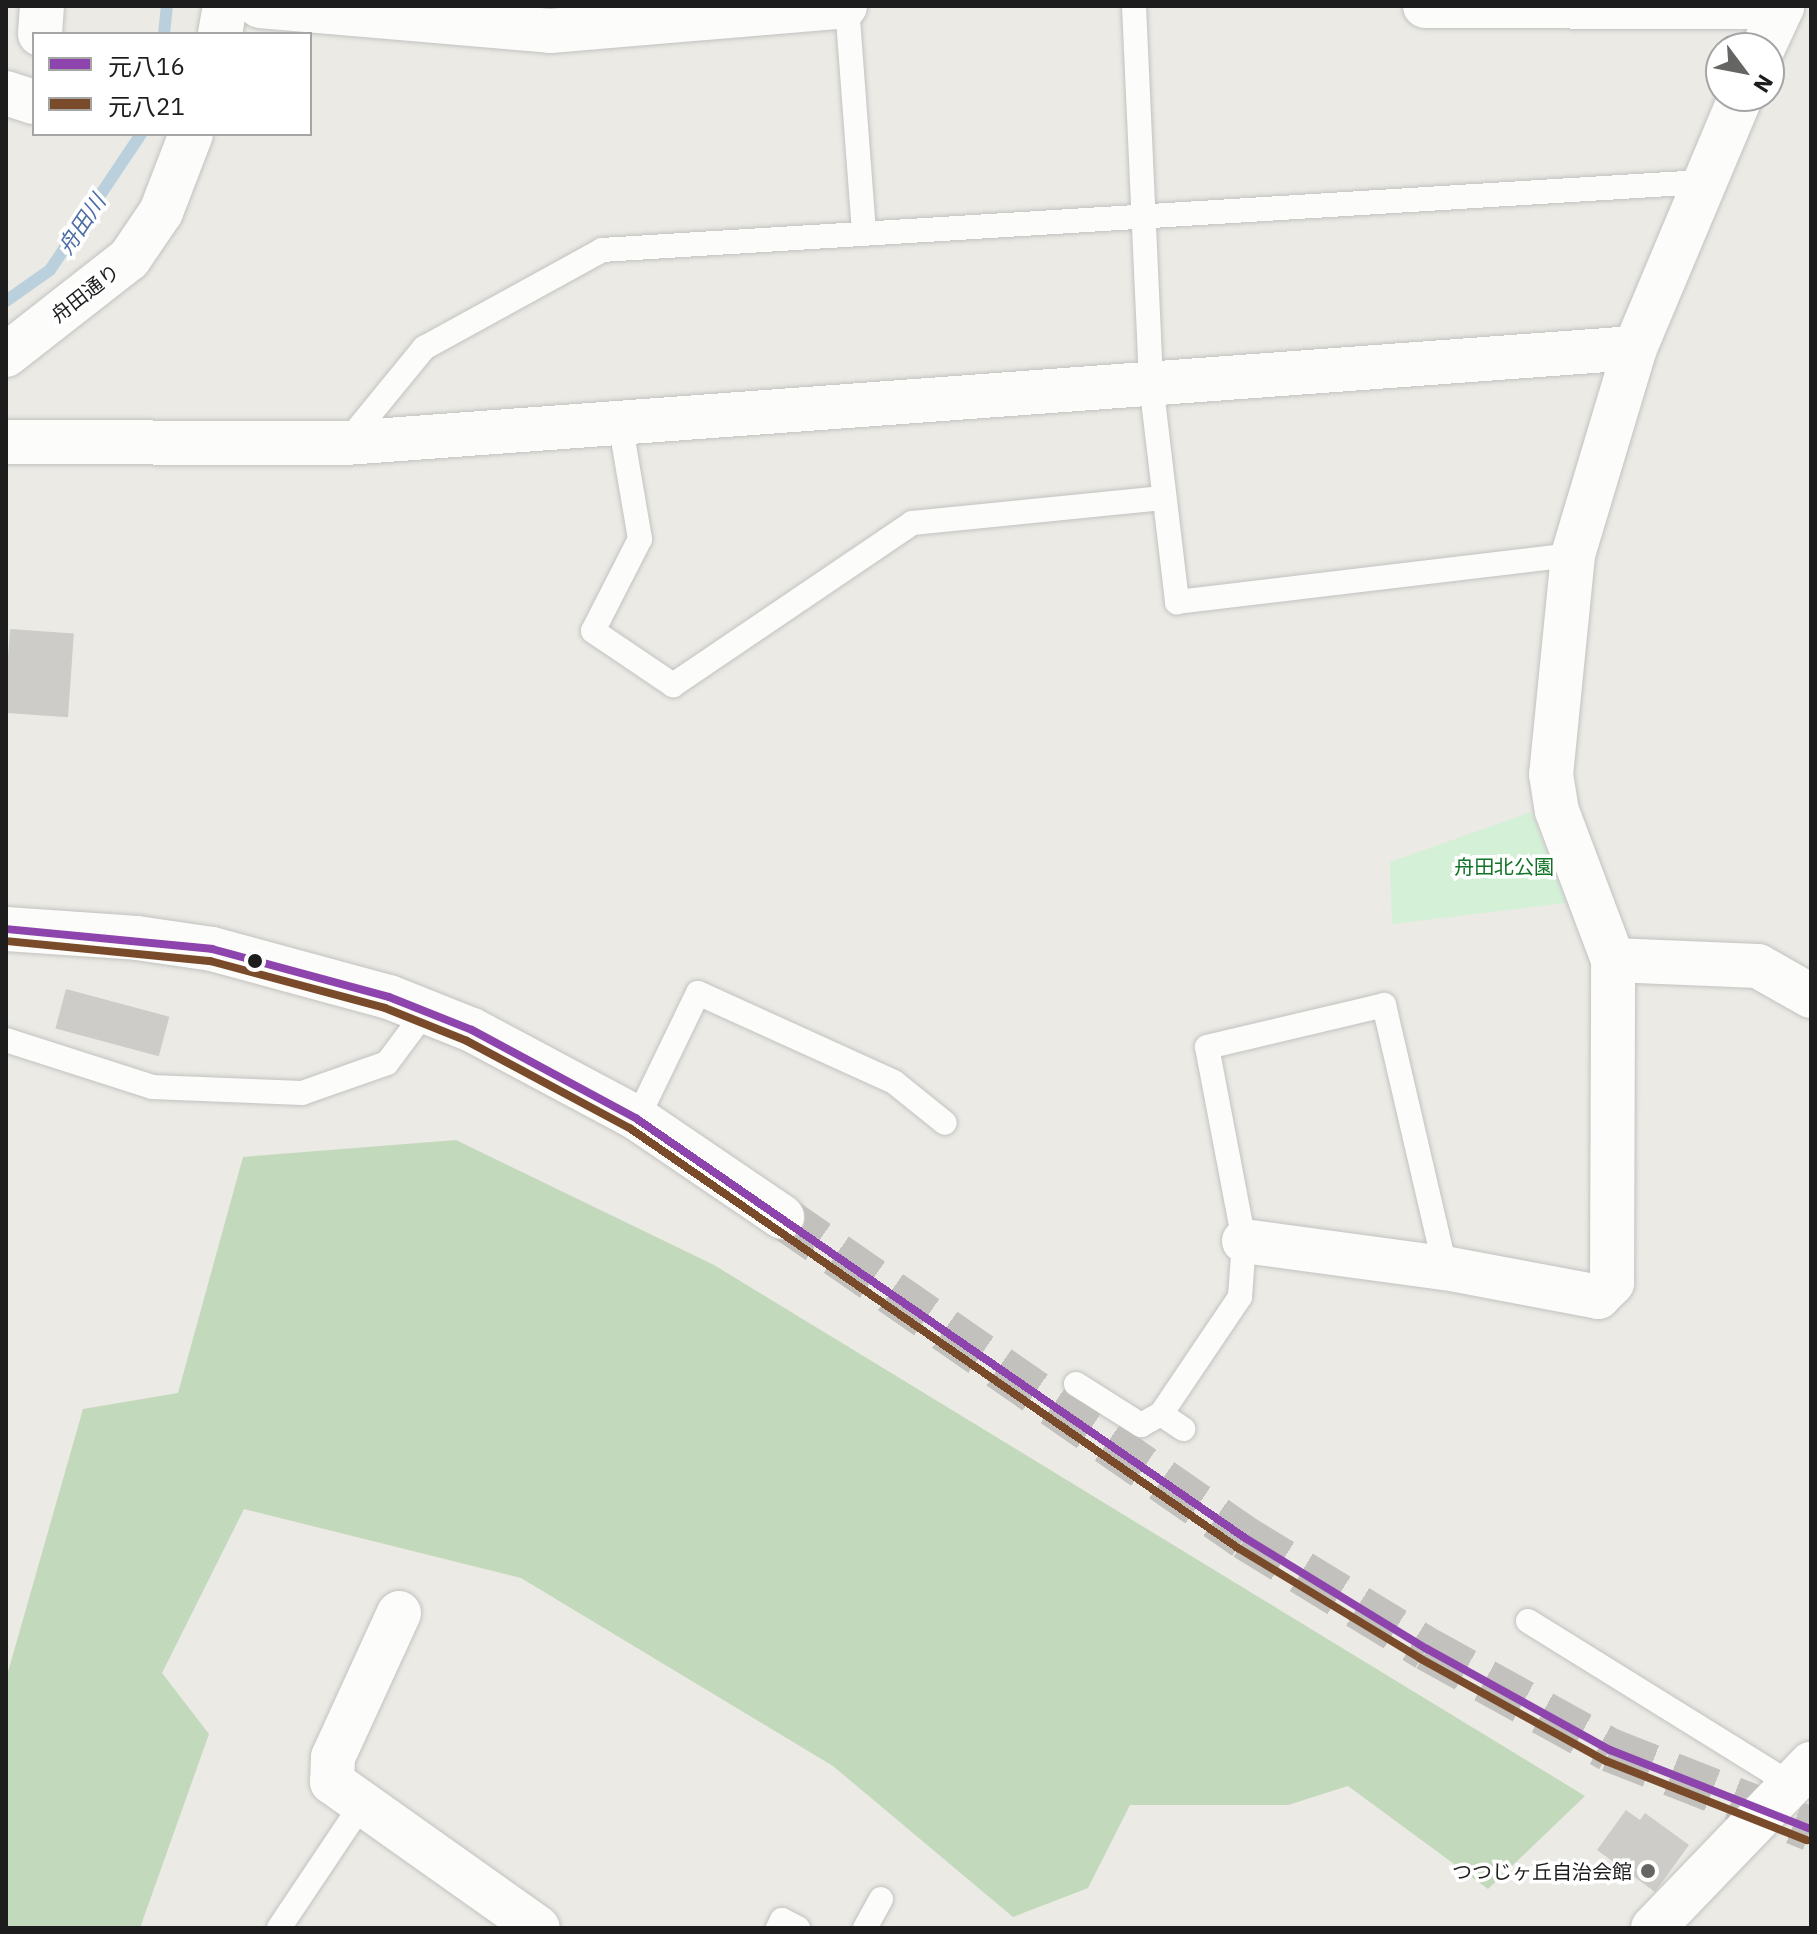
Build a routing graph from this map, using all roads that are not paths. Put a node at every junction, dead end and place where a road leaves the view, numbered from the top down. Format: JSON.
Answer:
{"nodes":[{"id":1,"x":42,"y":6,"type":"edge"},
{"id":2,"x":225,"y":6,"type":"edge"},
{"id":3,"x":260,"y":6,"type":"edge"},
{"id":4,"x":846,"y":6,"type":"edge"},
{"id":5,"x":1134,"y":6,"type":"edge"},
{"id":6,"x":1425,"y":6,"type":"edge"},
{"id":7,"x":40,"y":32,"type":"edge"},
{"id":8,"x":220,"y":32,"type":"edge"},
{"id":9,"x":1770,"y":32,"type":"edge"},
{"id":10,"x":6,"y":93,"type":"edge"},
{"id":11,"x":32,"y":101,"type":"edge"},
{"id":12,"x":1733,"y":112,"type":"edge"},
{"id":13,"x":190,"y":136,"type":"edge"},
{"id":14,"x":1700,"y":182,"type":"junction"},
{"id":15,"x":1142,"y":214,"type":"junction"},
{"id":16,"x":864,"y":233,"type":"junction"},
{"id":17,"x":1635,"y":348,"type":"junction"},
{"id":18,"x":6,"y":355,"type":"edge"},
{"id":19,"x":1151,"y":383,"type":"junction"},
{"id":20,"x":620,"y":422,"type":"junction"},
{"id":21,"x":6,"y":442,"type":"edge"},
{"id":22,"x":346,"y":443,"type":"junction"},
{"id":23,"x":1161,"y":498,"type":"junction"},
{"id":24,"x":1573,"y":555,"type":"junction"},
{"id":25,"x":6,"y":929,"type":"edge"},
{"id":26,"x":1613,"y":960,"type":"junction"},
{"id":27,"x":1811,"y":996,"type":"edge"},
{"id":28,"x":425,"y":1012,"type":"junction"},
{"id":29,"x":6,"y":1040,"type":"edge"},
{"id":30,"x":637,"y":1119,"type":"junction"},
{"id":31,"x":945,"y":1123,"type":"dead end"},
{"id":32,"x":782,"y":1217,"type":"tunnel mouth"},
{"id":33,"x":1244,"y":1241,"type":"junction"},
{"id":34,"x":1445,"y":1268,"type":"junction"},
{"id":35,"x":1076,"y":1384,"type":"dead end"},
{"id":36,"x":1161,"y":1414,"type":"junction"},
{"id":37,"x":1183,"y":1429,"type":"dead end"},
{"id":38,"x":399,"y":1613,"type":"dead end"},
{"id":39,"x":1528,"y":1621,"type":"dead end"},
{"id":40,"x":1801,"y":1774,"type":"edge"},
{"id":41,"x":362,"y":1804,"type":"junction"},
{"id":42,"x":881,"y":1899,"type":"dead end"},
{"id":43,"x":529,"y":1926,"type":"edge"},
{"id":44,"x":279,"y":1928,"type":"edge"},
{"id":45,"x":778,"y":1928,"type":"edge"},
{"id":46,"x":798,"y":1928,"type":"edge"},
{"id":47,"x":865,"y":1928,"type":"edge"},
{"id":48,"x":1653,"y":1928,"type":"edge"}],
"edges":[{"from":1,"to":7,"type":"street"},
{"from":2,"to":8,"type":"street"},
{"from":3,"to":4,"type":"street"},
{"from":4,"to":16,"type":"lane"},
{"from":5,"to":15,"type":"lane"},
{"from":6,"to":9,"type":"street"},
{"from":10,"to":11,"type":"street"},
{"from":12,"to":14,"type":"street"},
{"from":13,"to":18,"type":"street","name":"舟田通り"},
{"from":14,"to":15,"type":"lane"},
{"from":14,"to":17,"type":"street"},
{"from":15,"to":16,"type":"lane"},
{"from":15,"to":19,"type":"lane"},
{"from":16,"to":22,"type":"lane"},
{"from":17,"to":19,"type":"street"},
{"from":17,"to":24,"type":"street"},
{"from":19,"to":20,"type":"street"},
{"from":19,"to":23,"type":"lane"},
{"from":20,"to":22,"type":"street"},
{"from":20,"to":23,"type":"lane"},
{"from":21,"to":22,"type":"street"},
{"from":23,"to":24,"type":"lane"},
{"from":24,"to":26,"type":"street"},
{"from":25,"to":28,"type":"street"},
{"from":26,"to":27,"type":"street"},
{"from":26,"to":34,"type":"street"},
{"from":28,"to":29,"type":"lane"},
{"from":28,"to":30,"type":"street"},
{"from":30,"to":31,"type":"lane"},
{"from":30,"to":32,"type":"street"},
{"from":33,"to":34,"type":"street"},
{"from":33,"to":34,"type":"lane"},
{"from":33,"to":36,"type":"lane"},
{"from":35,"to":36,"type":"lane"},
{"from":36,"to":37,"type":"lane"},
{"from":38,"to":41,"type":"street"},
{"from":39,"to":40,"type":"lane"},
{"from":40,"to":48,"type":"street"},
{"from":41,"to":43,"type":"street"},
{"from":41,"to":44,"type":"lane"},
{"from":42,"to":47,"type":"lane"},
{"from":45,"to":46,"type":"lane"}]}
